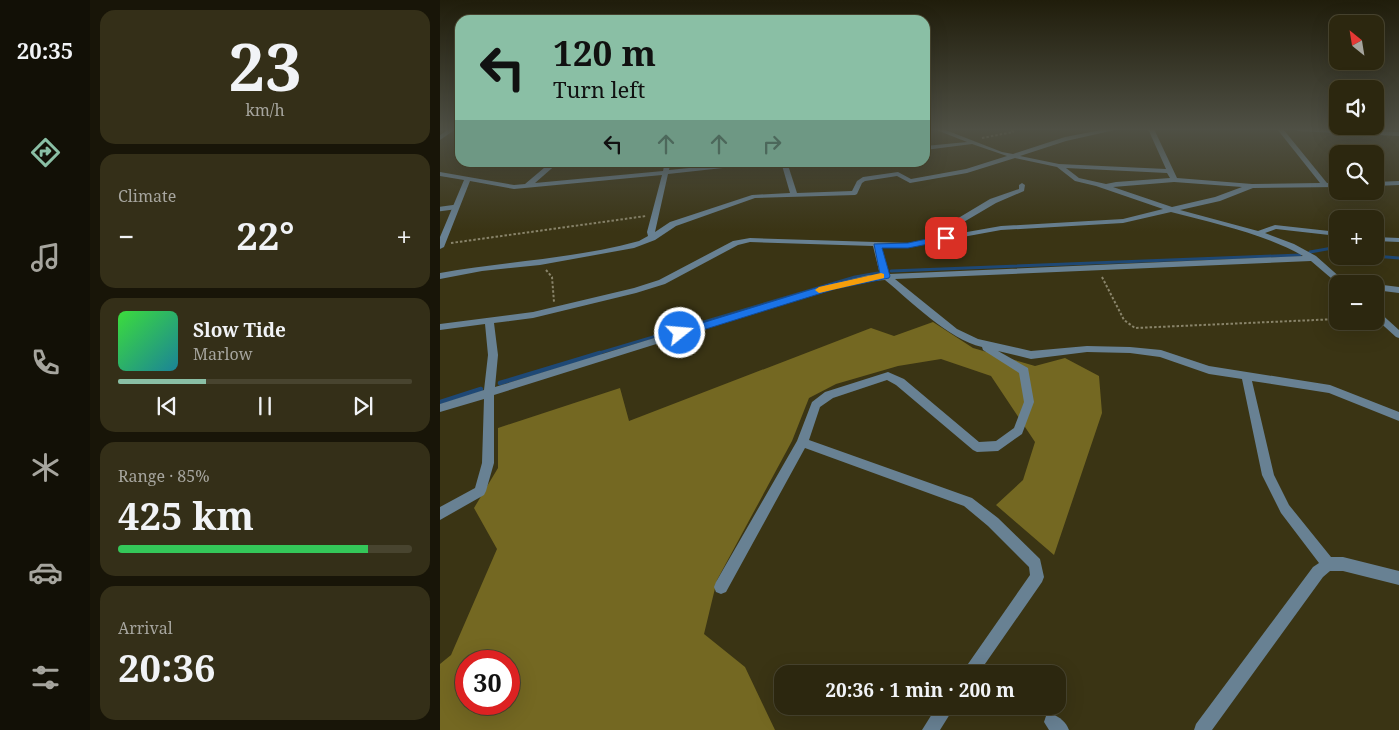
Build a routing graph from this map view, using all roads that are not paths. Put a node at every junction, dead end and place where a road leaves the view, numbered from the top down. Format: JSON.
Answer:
{"nodes":[{"id":1,"x":993,"y":163,"type":"edge"},
{"id":2,"x":1046,"y":163,"type":"edge"},
{"id":3,"x":1166,"y":163,"type":"edge"},
{"id":4,"x":1307,"y":163,"type":"edge"},
{"id":5,"x":1059,"y":166,"type":"junction"},
{"id":6,"x":550,"y":167,"type":"edge"},
{"id":7,"x":667,"y":167,"type":"edge"},
{"id":8,"x":725,"y":167,"type":"edge"},
{"id":9,"x":786,"y":167,"type":"edge"},
{"id":10,"x":1170,"y":171,"type":"junction"},
{"id":11,"x":666,"y":173,"type":"junction"},
{"id":12,"x":440,"y":174,"type":"edge"},
{"id":13,"x":467,"y":180,"type":"junction"},
{"id":14,"x":1174,"y":180,"type":"junction"},
{"id":15,"x":1399,"y":183,"type":"edge"},
{"id":16,"x":1384,"y":184,"type":"edge"},
{"id":17,"x":1022,"y":185,"type":"dead end"},
{"id":18,"x":1325,"y":185,"type":"junction"},
{"id":19,"x":1329,"y":185,"type":"edge"},
{"id":20,"x":527,"y":186,"type":"junction"},
{"id":21,"x":1104,"y":186,"type":"junction"},
{"id":22,"x":1252,"y":186,"type":"junction"},
{"id":23,"x":794,"y":194,"type":"junction"},
{"id":24,"x":455,"y":207,"type":"junction"},
{"id":25,"x":440,"y":209,"type":"edge"},
{"id":26,"x":1172,"y":210,"type":"junction"},
{"id":27,"x":1258,"y":233,"type":"junction"},
{"id":28,"x":1329,"y":233,"type":"edge"},
{"id":29,"x":964,"y":234,"type":"junction"},
{"id":30,"x":652,"y":238,"type":"junction"},
{"id":31,"x":1384,"y":239,"type":"edge"},
{"id":32,"x":1399,"y":240,"type":"edge"},
{"id":33,"x":441,"y":246,"type":"edge"},
{"id":34,"x":877,"y":246,"type":"junction"},
{"id":35,"x":1313,"y":258,"type":"junction"},
{"id":36,"x":1333,"y":275,"type":"edge"},
{"id":37,"x":440,"y":276,"type":"edge"},
{"id":38,"x":885,"y":276,"type":"junction"},
{"id":39,"x":1384,"y":288,"type":"edge"},
{"id":40,"x":1399,"y":290,"type":"edge"},
{"id":41,"x":1384,"y":321,"type":"edge"},
{"id":42,"x":489,"y":322,"type":"junction"},
{"id":43,"x":440,"y":327,"type":"edge"},
{"id":44,"x":1399,"y":335,"type":"edge"},
{"id":45,"x":975,"y":342,"type":"junction"},
{"id":46,"x":1246,"y":375,"type":"junction"},
{"id":47,"x":489,"y":392,"type":"junction"},
{"id":48,"x":440,"y":408,"type":"edge"},
{"id":49,"x":1399,"y":417,"type":"edge"},
{"id":50,"x":802,"y":442,"type":"junction"},
{"id":51,"x":440,"y":514,"type":"edge"},
{"id":52,"x":1328,"y":564,"type":"junction"},
{"id":53,"x":1399,"y":578,"type":"edge"},
{"id":54,"x":721,"y":587,"type":"dead end"},
{"id":55,"x":975,"y":665,"type":"edge"},
{"id":56,"x":940,"y":715,"type":"edge"},
{"id":57,"x":930,"y":730,"type":"edge"},
{"id":58,"x":1202,"y":730,"type":"edge"}],
"edges":[{"from":1,"to":23,"type":"street"},
{"from":2,"to":5,"type":"street"},
{"from":3,"to":10,"type":"street"},
{"from":4,"to":18,"type":"street"},
{"from":5,"to":10,"type":"street"},
{"from":5,"to":21,"type":"street"},
{"from":6,"to":20,"type":"street"},
{"from":7,"to":11,"type":"street"},
{"from":8,"to":11,"type":"street"},
{"from":9,"to":23,"type":"street"},
{"from":10,"to":14,"type":"street"},
{"from":11,"to":20,"type":"street"},
{"from":11,"to":30,"type":"street"},
{"from":12,"to":13,"type":"street"},
{"from":13,"to":20,"type":"street"},
{"from":13,"to":24,"type":"street"},
{"from":14,"to":21,"type":"street"},
{"from":14,"to":22,"type":"street"},
{"from":15,"to":16,"type":"street"},
{"from":17,"to":29,"type":"street"},
{"from":18,"to":19,"type":"street"},
{"from":18,"to":22,"type":"street"},
{"from":21,"to":26,"type":"street"},
{"from":22,"to":26,"type":"street"},
{"from":23,"to":30,"type":"street"},
{"from":24,"to":25,"type":"lane"},
{"from":24,"to":33,"type":"street"},
{"from":26,"to":27,"type":"street"},
{"from":26,"to":29,"type":"street"},
{"from":27,"to":28,"type":"street"},
{"from":27,"to":35,"type":"street"},
{"from":29,"to":34,"type":"street"},
{"from":30,"to":37,"type":"street"},
{"from":31,"to":32,"type":"street"},
{"from":34,"to":38,"type":"street"},
{"from":34,"to":42,"type":"street"},
{"from":35,"to":36,"type":"street"},
{"from":35,"to":38,"type":"street"},
{"from":38,"to":45,"type":"street"},
{"from":38,"to":47,"type":"street"},
{"from":39,"to":40,"type":"street"},
{"from":41,"to":44,"type":"street"},
{"from":42,"to":43,"type":"street"},
{"from":42,"to":47,"type":"street"},
{"from":45,"to":46,"type":"street"},
{"from":45,"to":50,"type":"street"},
{"from":46,"to":49,"type":"street"},
{"from":46,"to":52,"type":"street"},
{"from":47,"to":48,"type":"street"},
{"from":47,"to":51,"type":"street"},
{"from":50,"to":54,"type":"street"},
{"from":50,"to":55,"type":"street"},
{"from":52,"to":53,"type":"street"},
{"from":52,"to":58,"type":"street"},
{"from":56,"to":57,"type":"street"}]}
